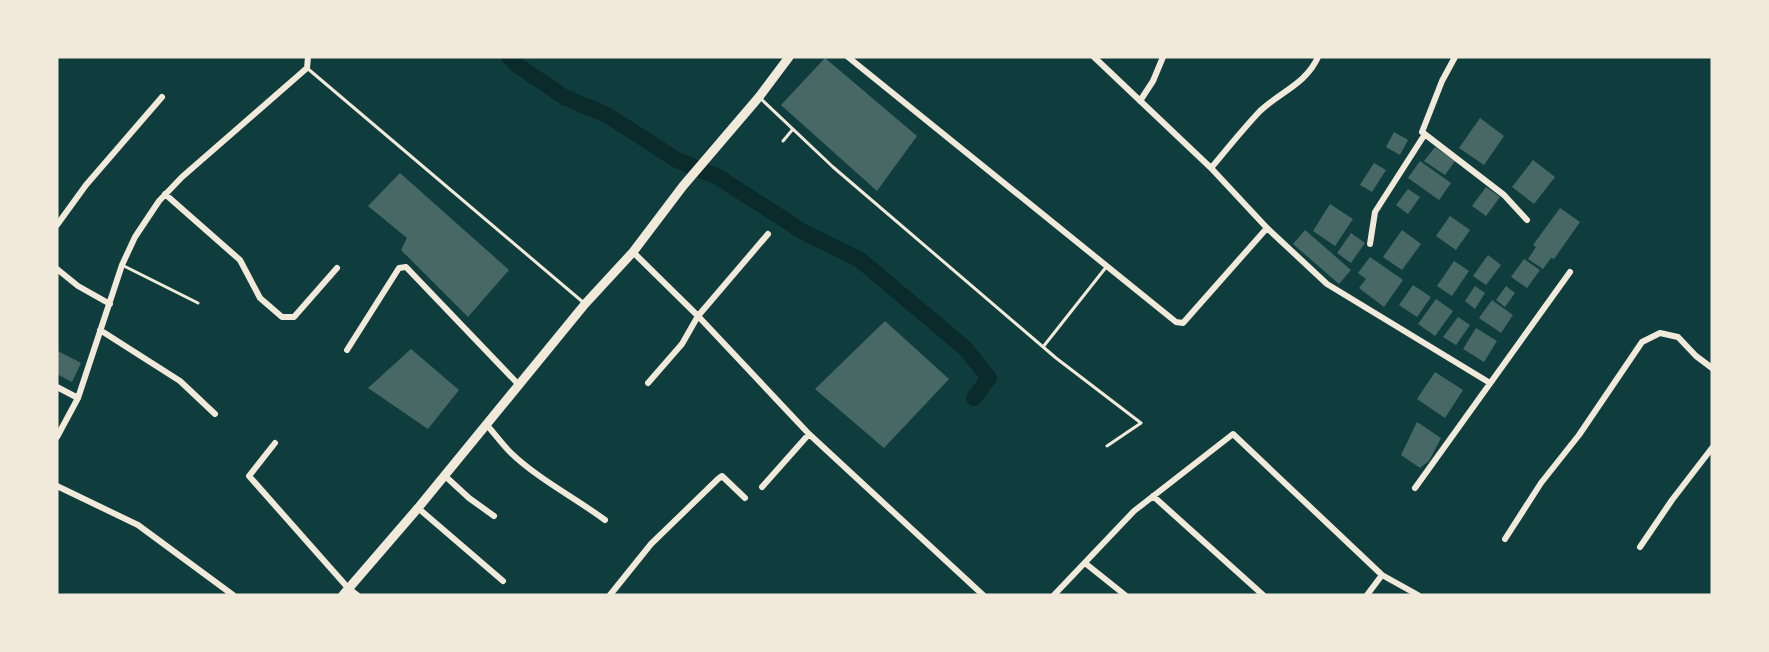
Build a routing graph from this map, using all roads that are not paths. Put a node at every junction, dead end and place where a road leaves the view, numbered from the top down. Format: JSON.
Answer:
{"nodes":[{"id":1,"x":308,"y":57,"type":"edge"},
{"id":2,"x":789,"y":57,"type":"edge"},
{"id":3,"x":848,"y":57,"type":"edge"},
{"id":4,"x":1094,"y":57,"type":"edge"},
{"id":5,"x":1162,"y":57,"type":"edge"},
{"id":6,"x":1318,"y":57,"type":"edge"},
{"id":7,"x":1455,"y":57,"type":"edge"},
{"id":8,"x":307,"y":68,"type":"junction"},
{"id":9,"x":162,"y":97,"type":"dead end"},
{"id":10,"x":759,"y":97,"type":"junction"},
{"id":11,"x":1140,"y":101,"type":"junction"},
{"id":12,"x":793,"y":129,"type":"junction"},
{"id":13,"x":1425,"y":134,"type":"junction"},
{"id":14,"x":783,"y":141,"type":"dead end"},
{"id":15,"x":1211,"y":168,"type":"junction"},
{"id":16,"x":165,"y":194,"type":"junction"},
{"id":17,"x":1527,"y":220,"type":"dead end"},
{"id":18,"x":57,"y":225,"type":"edge"},
{"id":19,"x":1267,"y":228,"type":"junction"},
{"id":20,"x":768,"y":234,"type":"dead end"},
{"id":21,"x":1370,"y":243,"type":"dead end"},
{"id":22,"x":633,"y":252,"type":"junction"},
{"id":23,"x":122,"y":265,"type":"junction"},
{"id":24,"x":1107,"y":266,"type":"junction"},
{"id":25,"x":337,"y":267,"type":"dead end"},
{"id":26,"x":57,"y":269,"type":"edge"},
{"id":27,"x":1570,"y":272,"type":"dead end"},
{"id":28,"x":198,"y":303,"type":"dead end"},
{"id":29,"x":110,"y":304,"type":"junction"},
{"id":30,"x":585,"y":304,"type":"junction"},
{"id":31,"x":698,"y":316,"type":"junction"},
{"id":32,"x":100,"y":330,"type":"junction"},
{"id":33,"x":1043,"y":346,"type":"junction"},
{"id":34,"x":347,"y":350,"type":"dead end"},
{"id":35,"x":1712,"y":368,"type":"edge"},
{"id":36,"x":648,"y":383,"type":"dead end"},
{"id":37,"x":1490,"y":383,"type":"junction"},
{"id":38,"x":519,"y":385,"type":"junction"},
{"id":39,"x":57,"y":387,"type":"edge"},
{"id":40,"x":78,"y":398,"type":"junction"},
{"id":41,"x":215,"y":414,"type":"dead end"},
{"id":42,"x":486,"y":424,"type":"junction"},
{"id":43,"x":809,"y":434,"type":"junction"},
{"id":44,"x":57,"y":437,"type":"edge"},
{"id":45,"x":275,"y":443,"type":"dead end"},
{"id":46,"x":1107,"y":446,"type":"dead end"},
{"id":47,"x":1712,"y":448,"type":"edge"},
{"id":48,"x":444,"y":475,"type":"junction"},
{"id":49,"x":57,"y":486,"type":"edge"},
{"id":50,"x":762,"y":487,"type":"dead end"},
{"id":51,"x":1415,"y":488,"type":"dead end"},
{"id":52,"x":1153,"y":496,"type":"junction"},
{"id":53,"x":745,"y":498,"type":"dead end"},
{"id":54,"x":418,"y":508,"type":"junction"},
{"id":55,"x":494,"y":516,"type":"dead end"},
{"id":56,"x":605,"y":520,"type":"dead end"},
{"id":57,"x":1505,"y":539,"type":"dead end"},
{"id":58,"x":1640,"y":548,"type":"dead end"},
{"id":59,"x":1085,"y":563,"type":"junction"},
{"id":60,"x":1382,"y":575,"type":"junction"},
{"id":61,"x":503,"y":581,"type":"dead end"},
{"id":62,"x":346,"y":592,"type":"edge"},
{"id":63,"x":233,"y":595,"type":"edge"},
{"id":64,"x":357,"y":595,"type":"edge"},
{"id":65,"x":610,"y":595,"type":"edge"},
{"id":66,"x":983,"y":595,"type":"edge"},
{"id":67,"x":1054,"y":595,"type":"edge"},
{"id":68,"x":1125,"y":595,"type":"edge"},
{"id":69,"x":1263,"y":595,"type":"edge"},
{"id":70,"x":1367,"y":595,"type":"edge"},
{"id":71,"x":1418,"y":595,"type":"edge"}],
"edges":[{"from":1,"to":8,"type":"street"},
{"from":2,"to":10,"type":"main road"},
{"from":3,"to":24,"type":"street"},
{"from":4,"to":11,"type":"street"},
{"from":5,"to":11,"type":"street"},
{"from":6,"to":15,"type":"street"},
{"from":7,"to":13,"type":"street"},
{"from":8,"to":16,"type":"street"},
{"from":8,"to":30,"type":"lane"},
{"from":9,"to":18,"type":"street"},
{"from":10,"to":12,"type":"lane"},
{"from":10,"to":22,"type":"main road"},
{"from":11,"to":15,"type":"street"},
{"from":12,"to":14,"type":"lane"},
{"from":12,"to":33,"type":"lane"},
{"from":13,"to":17,"type":"street"},
{"from":13,"to":21,"type":"street"},
{"from":15,"to":19,"type":"street"},
{"from":16,"to":23,"type":"street"},
{"from":16,"to":25,"type":"street"},
{"from":19,"to":24,"type":"street"},
{"from":19,"to":37,"type":"street"},
{"from":20,"to":31,"type":"street"},
{"from":22,"to":30,"type":"main road"},
{"from":22,"to":31,"type":"street"},
{"from":23,"to":28,"type":"lane"},
{"from":23,"to":29,"type":"street"},
{"from":24,"to":33,"type":"lane"},
{"from":26,"to":29,"type":"street"},
{"from":27,"to":37,"type":"street"},
{"from":29,"to":32,"type":"street"},
{"from":30,"to":38,"type":"main road"},
{"from":31,"to":36,"type":"street"},
{"from":31,"to":43,"type":"street"},
{"from":32,"to":40,"type":"street"},
{"from":32,"to":41,"type":"street"},
{"from":33,"to":46,"type":"lane"},
{"from":34,"to":38,"type":"street"},
{"from":35,"to":57,"type":"street"},
{"from":37,"to":51,"type":"street"},
{"from":38,"to":42,"type":"main road"},
{"from":39,"to":40,"type":"street"},
{"from":40,"to":44,"type":"street"},
{"from":42,"to":48,"type":"main road"},
{"from":42,"to":56,"type":"street"},
{"from":43,"to":50,"type":"street"},
{"from":43,"to":66,"type":"street"},
{"from":45,"to":62,"type":"street"},
{"from":47,"to":58,"type":"street"},
{"from":48,"to":54,"type":"main road"},
{"from":48,"to":55,"type":"street"},
{"from":49,"to":63,"type":"street"},
{"from":52,"to":59,"type":"street"},
{"from":52,"to":60,"type":"street"},
{"from":52,"to":69,"type":"street"},
{"from":53,"to":65,"type":"street"},
{"from":54,"to":61,"type":"street"},
{"from":54,"to":62,"type":"main road"},
{"from":59,"to":67,"type":"street"},
{"from":59,"to":68,"type":"street"},
{"from":60,"to":70,"type":"street"},
{"from":60,"to":71,"type":"street"},
{"from":62,"to":64,"type":"street"}]}
